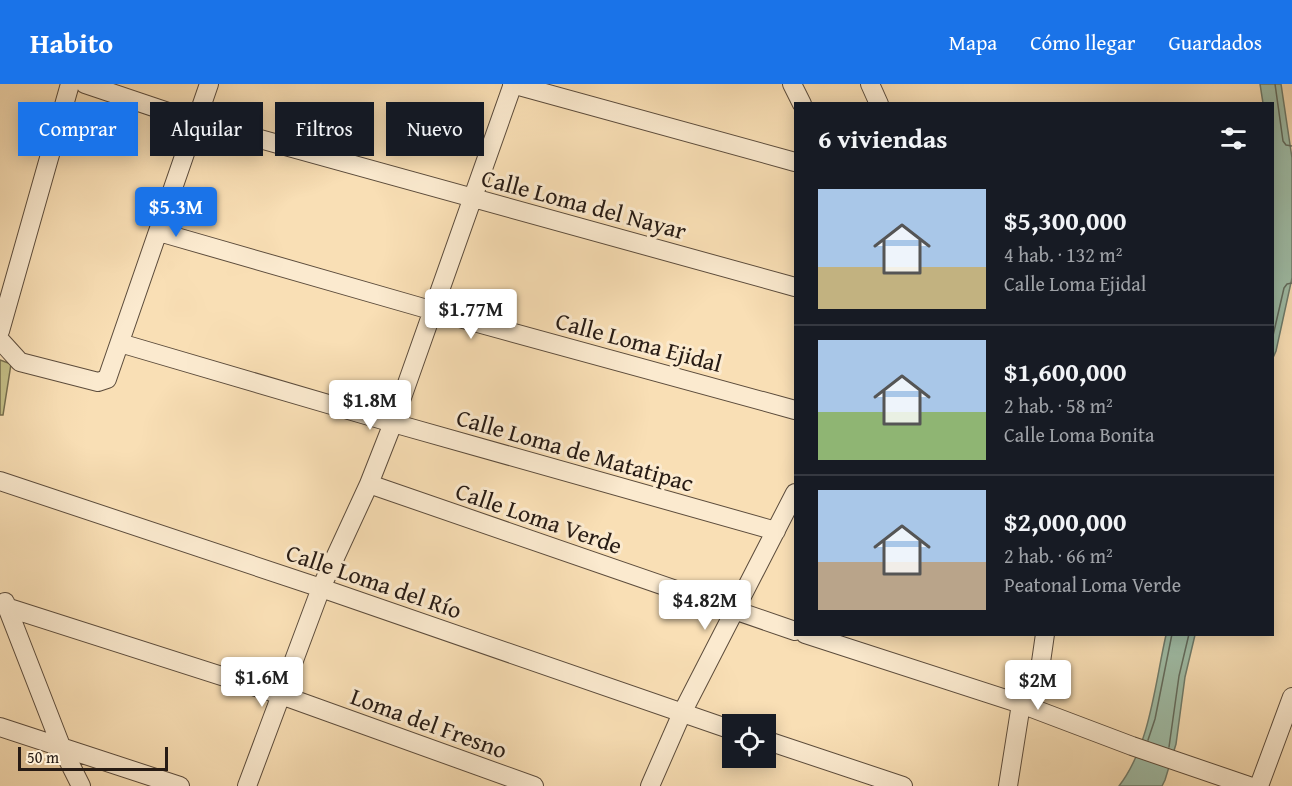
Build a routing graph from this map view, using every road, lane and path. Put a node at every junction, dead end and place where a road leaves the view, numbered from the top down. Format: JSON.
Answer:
{"nodes":[{"id":1,"x":70,"y":84,"type":"edge"},
{"id":2,"x":85,"y":84,"type":"edge"},
{"id":3,"x":208,"y":84,"type":"edge"},
{"id":4,"x":513,"y":84,"type":"edge"},
{"id":5,"x":792,"y":84,"type":"edge"},
{"id":6,"x":870,"y":84,"type":"edge"},
{"id":7,"x":202,"y":102,"type":"edge"},
{"id":8,"x":801,"y":102,"type":"edge"},
{"id":9,"x":878,"y":102,"type":"edge"},
{"id":10,"x":150,"y":106,"type":"edge"},
{"id":11,"x":263,"y":140,"type":"edge"},
{"id":12,"x":184,"y":156,"type":"edge"},
{"id":13,"x":794,"y":162,"type":"edge"},
{"id":14,"x":472,"y":197,"type":"junction"},
{"id":15,"x":159,"y":232,"type":"junction"},
{"id":16,"x":794,"y":287,"type":"edge"},
{"id":17,"x":434,"y":311,"type":"junction"},
{"id":18,"x":0,"y":331,"type":"edge"},
{"id":19,"x":0,"y":340,"type":"edge"},
{"id":20,"x":120,"y":343,"type":"junction"},
{"id":21,"x":794,"y":410,"type":"edge"},
{"id":22,"x":393,"y":423,"type":"junction"},
{"id":23,"x":0,"y":481,"type":"edge"},
{"id":24,"x":369,"y":484,"type":"junction"},
{"id":25,"x":794,"y":495,"type":"edge"},
{"id":26,"x":776,"y":531,"type":"junction"},
{"id":27,"x":321,"y":588,"type":"junction"},
{"id":28,"x":3,"y":602,"type":"edge"},
{"id":29,"x":736,"y":612,"type":"junction"},
{"id":30,"x":794,"y":631,"type":"edge"},
{"id":31,"x":811,"y":636,"type":"edge"},
{"id":32,"x":1045,"y":636,"type":"edge"},
{"id":33,"x":281,"y":695,"type":"junction"},
{"id":34,"x":1292,"y":697,"type":"edge"},
{"id":35,"x":1021,"y":704,"type":"junction"},
{"id":36,"x":682,"y":713,"type":"junction"},
{"id":37,"x":0,"y":726,"type":"edge"},
{"id":38,"x":722,"y":727,"type":"edge"},
{"id":39,"x":776,"y":745,"type":"edge"},
{"id":40,"x":61,"y":746,"type":"junction"},
{"id":41,"x":81,"y":786,"type":"edge"},
{"id":42,"x":180,"y":786,"type":"edge"},
{"id":43,"x":247,"y":786,"type":"edge"},
{"id":44,"x":534,"y":786,"type":"edge"},
{"id":45,"x":650,"y":786,"type":"edge"},
{"id":46,"x":903,"y":786,"type":"edge"},
{"id":47,"x":1008,"y":786,"type":"edge"},
{"id":48,"x":1248,"y":786,"type":"edge"},
{"id":49,"x":1259,"y":786,"type":"edge"}],
"edges":[{"from":1,"to":18,"type":"street"},
{"from":2,"to":10,"type":"street","name":"Calle Loma del Nayar"},
{"from":3,"to":7,"type":"street"},
{"from":4,"to":13,"type":"street"},
{"from":4,"to":14,"type":"street"},
{"from":5,"to":8,"type":"street"},
{"from":6,"to":9,"type":"street"},
{"from":11,"to":14,"type":"street","name":"Calle Loma del Nayar"},
{"from":12,"to":15,"type":"street"},
{"from":14,"to":16,"type":"street","name":"Calle Loma del Nayar"},
{"from":14,"to":17,"type":"street"},
{"from":15,"to":17,"type":"street","name":"Calle Loma Ejidal"},
{"from":15,"to":20,"type":"street"},
{"from":17,"to":21,"type":"street","name":"Calle Loma Ejidal"},
{"from":17,"to":22,"type":"street"},
{"from":19,"to":20,"type":"street"},
{"from":20,"to":22,"type":"street","name":"Calle Loma de Matatipac"},
{"from":22,"to":24,"type":"street"},
{"from":22,"to":26,"type":"street","name":"Calle Loma de Matatipac"},
{"from":23,"to":27,"type":"street","name":"Calle Loma del Río"},
{"from":24,"to":27,"type":"street"},
{"from":24,"to":29,"type":"street","name":"Calle Loma Verde"},
{"from":25,"to":26,"type":"street"},
{"from":26,"to":29,"type":"street"},
{"from":27,"to":33,"type":"street"},
{"from":27,"to":36,"type":"street","name":"Calle Loma del Río"},
{"from":28,"to":33,"type":"street","name":"Loma del Fresno"},
{"from":28,"to":40,"type":"street"},
{"from":29,"to":30,"type":"street","name":"Calle Loma Verde"},
{"from":29,"to":36,"type":"street"},
{"from":31,"to":35,"type":"street"},
{"from":32,"to":35,"type":"street"},
{"from":33,"to":43,"type":"street"},
{"from":33,"to":44,"type":"street","name":"Loma del Fresno"},
{"from":34,"to":49,"type":"street"},
{"from":35,"to":47,"type":"street"},
{"from":35,"to":48,"type":"street"},
{"from":36,"to":38,"type":"street","name":"Calle Loma del Río"},
{"from":36,"to":45,"type":"street"},
{"from":37,"to":40,"type":"street"},
{"from":39,"to":46,"type":"street"},
{"from":40,"to":41,"type":"street"},
{"from":40,"to":42,"type":"street"}]}
